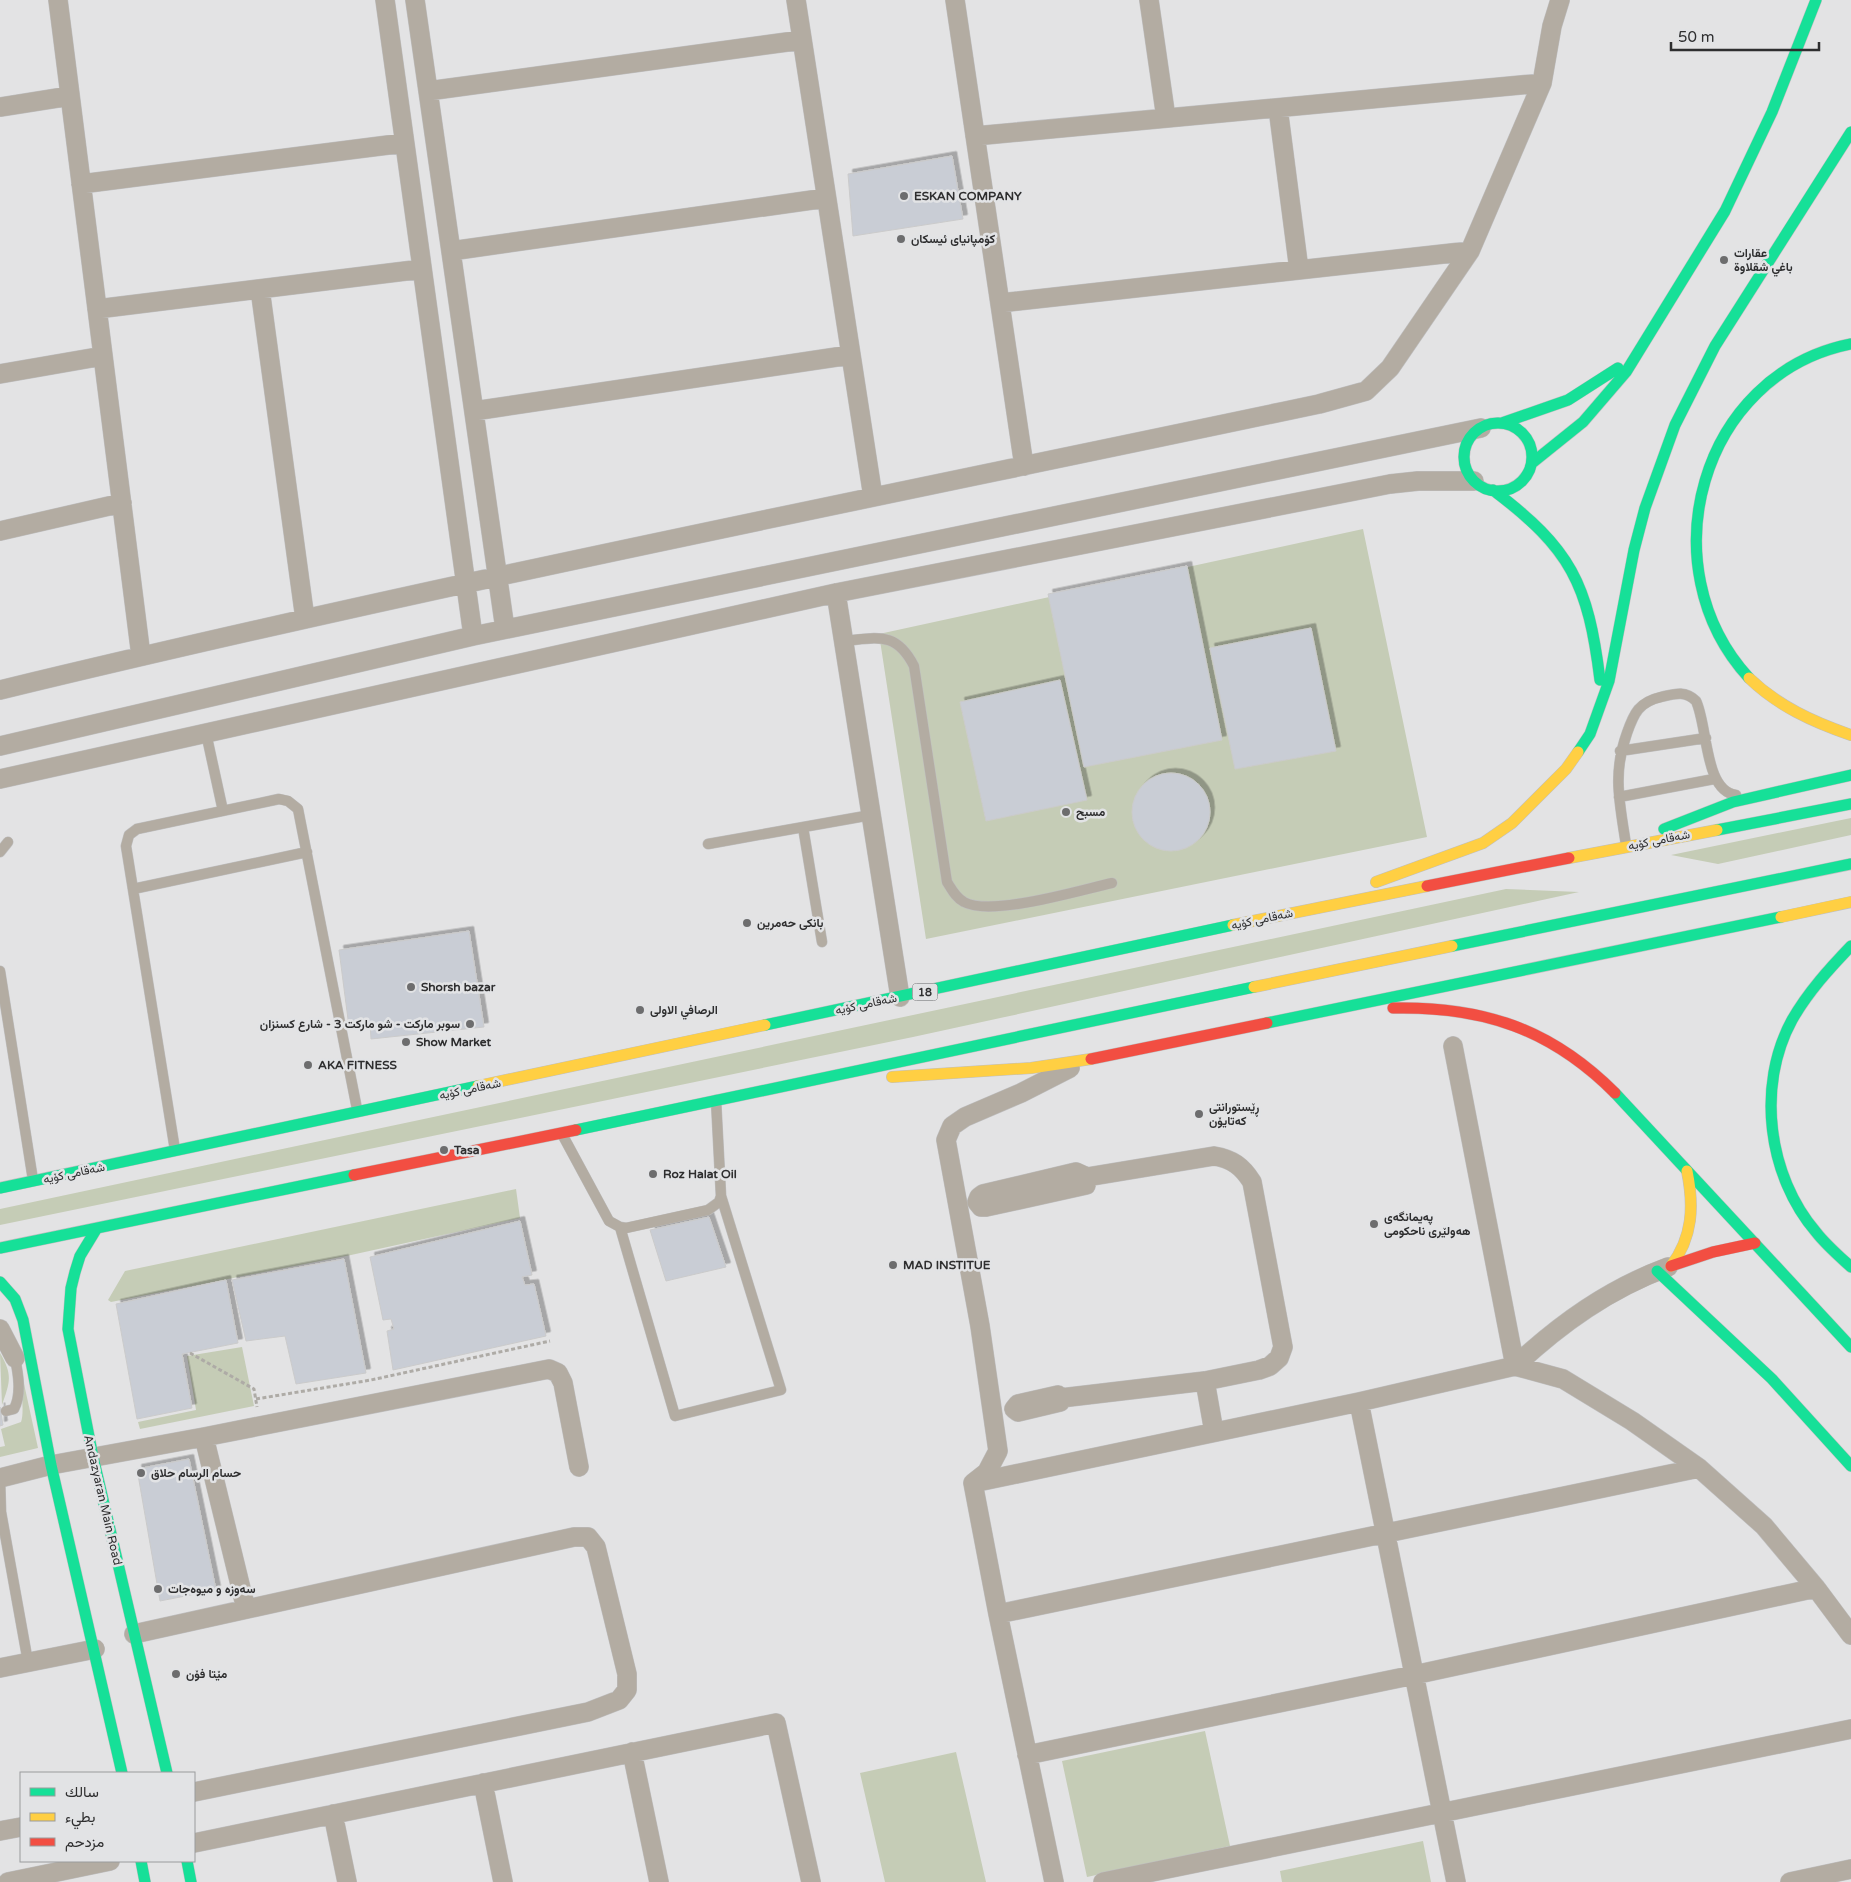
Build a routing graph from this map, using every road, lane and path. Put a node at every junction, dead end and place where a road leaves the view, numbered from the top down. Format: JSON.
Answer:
{"nodes":[{"id":1,"x":58,"y":0,"type":"edge"},
{"id":2,"x":385,"y":0,"type":"edge"},
{"id":3,"x":415,"y":0,"type":"edge"},
{"id":4,"x":796,"y":0,"type":"edge"},
{"id":5,"x":955,"y":0,"type":"edge"},
{"id":6,"x":1149,"y":0,"type":"edge"},
{"id":7,"x":1560,"y":0,"type":"edge"},
{"id":8,"x":1816,"y":0,"type":"edge"},
{"id":9,"x":802,"y":40,"type":"junction"},
{"id":10,"x":1542,"y":83,"type":"junction"},
{"id":11,"x":428,"y":91,"type":"junction"},
{"id":12,"x":70,"y":96,"type":"junction"},
{"id":13,"x":0,"y":107,"type":"edge"},
{"id":14,"x":1278,"y":108,"type":"junction"},
{"id":15,"x":1166,"y":118,"type":"junction"},
{"id":16,"x":1851,"y":132,"type":"edge"},
{"id":17,"x":975,"y":136,"type":"junction"},
{"id":18,"x":404,"y":143,"type":"junction"},
{"id":19,"x":81,"y":184,"type":"junction"},
{"id":20,"x":826,"y":198,"type":"junction"},
{"id":21,"x":451,"y":251,"type":"junction"},
{"id":22,"x":1470,"y":251,"type":"junction"},
{"id":23,"x":422,"y":269,"type":"junction"},
{"id":24,"x":1299,"y":270,"type":"junction"},
{"id":25,"x":260,"y":289,"type":"junction"},
{"id":26,"x":1000,"y":303,"type":"junction"},
{"id":27,"x":97,"y":309,"type":"junction"},
{"id":28,"x":1851,"y":344,"type":"edge"},
{"id":29,"x":1643,"y":345,"type":"junction"},
{"id":30,"x":850,"y":355,"type":"junction"},
{"id":31,"x":103,"y":356,"type":"junction"},
{"id":32,"x":0,"y":374,"type":"edge"},
{"id":33,"x":474,"y":412,"type":"junction"},
{"id":34,"x":1502,"y":423,"type":"junction"},
{"id":35,"x":1481,"y":428,"type":"junction"},
{"id":36,"x":1532,"y":463,"type":"junction"},
{"id":37,"x":1024,"y":466,"type":"junction"},
{"id":38,"x":1474,"y":481,"type":"junction"},
{"id":39,"x":1493,"y":490,"type":"junction"},
{"id":40,"x":872,"y":498,"type":"junction"},
{"id":41,"x":122,"y":503,"type":"junction"},
{"id":42,"x":0,"y":531,"type":"edge"},
{"id":43,"x":498,"y":577,"type":"junction"},
{"id":44,"x":466,"y":584,"type":"junction"},
{"id":45,"x":836,"y":593,"type":"junction"},
{"id":46,"x":306,"y":619,"type":"junction"},
{"id":47,"x":505,"y":629,"type":"junction"},
{"id":48,"x":473,"y":636,"type":"junction"},
{"id":49,"x":844,"y":640,"type":"junction"},
{"id":50,"x":141,"y":656,"type":"junction"},
{"id":51,"x":0,"y":690,"type":"edge"},
{"id":52,"x":1602,"y":704,"type":"junction"},
{"id":53,"x":206,"y":733,"type":"junction"},
{"id":54,"x":1851,"y":734,"type":"edge"},
{"id":55,"x":1706,"y":738,"type":"junction"},
{"id":56,"x":0,"y":746,"type":"edge"},
{"id":57,"x":1620,"y":751,"type":"junction"},
{"id":58,"x":1851,"y":775,"type":"edge"},
{"id":59,"x":0,"y":778,"type":"edge"},
{"id":60,"x":1714,"y":779,"type":"junction"},
{"id":61,"x":1749,"y":796,"type":"junction"},
{"id":62,"x":1619,"y":798,"type":"junction"},
{"id":63,"x":1851,"y":804,"type":"edge"},
{"id":64,"x":223,"y":811,"type":"junction"},
{"id":65,"x":871,"y":815,"type":"junction"},
{"id":66,"x":803,"y":827,"type":"junction"},
{"id":67,"x":8,"y":842,"type":"dead end"},
{"id":68,"x":708,"y":844,"type":"dead end"},
{"id":69,"x":1627,"y":847,"type":"junction"},
{"id":70,"x":0,"y":852,"type":"edge"},
{"id":71,"x":307,"y":852,"type":"junction"},
{"id":72,"x":1851,"y":864,"type":"edge"},
{"id":73,"x":1112,"y":883,"type":"dead end"},
{"id":74,"x":132,"y":889,"type":"junction"},
{"id":75,"x":1851,"y":902,"type":"edge"},
{"id":76,"x":1292,"y":912,"type":"junction"},
{"id":77,"x":822,"y":942,"type":"dead end"},
{"id":78,"x":1851,"y":946,"type":"edge"},
{"id":79,"x":0,"y":971,"type":"edge"},
{"id":80,"x":900,"y":997,"type":"junction"},
{"id":81,"x":1334,"y":1010,"type":"junction"},
{"id":82,"x":1453,"y":1046,"type":"dead end"},
{"id":83,"x":1086,"y":1060,"type":"junction"},
{"id":84,"x":803,"y":1082,"type":"junction"},
{"id":85,"x":716,"y":1100,"type":"junction"},
{"id":86,"x":358,"y":1112,"type":"junction"},
{"id":87,"x":561,"y":1133,"type":"junction"},
{"id":88,"x":175,"y":1151,"type":"junction"},
{"id":89,"x":1687,"y":1171,"type":"junction"},
{"id":90,"x":1087,"y":1176,"type":"junction"},
{"id":91,"x":33,"y":1182,"type":"junction"},
{"id":92,"x":0,"y":1188,"type":"edge"},
{"id":93,"x":722,"y":1196,"type":"junction"},
{"id":94,"x":620,"y":1227,"type":"junction"},
{"id":95,"x":97,"y":1228,"type":"junction"},
{"id":96,"x":1755,"y":1243,"type":"junction"},
{"id":97,"x":0,"y":1248,"type":"edge"},
{"id":98,"x":1851,"y":1267,"type":"edge"},
{"id":99,"x":1664,"y":1268,"type":"junction"},
{"id":100,"x":0,"y":1282,"type":"edge"},
{"id":101,"x":0,"y":1329,"type":"edge"},
{"id":102,"x":550,"y":1341,"type":"dead end"},
{"id":103,"x":1851,"y":1347,"type":"edge"},
{"id":104,"x":190,"y":1353,"type":"dead end"},
{"id":105,"x":22,"y":1356,"type":"junction"},
{"id":106,"x":1515,"y":1366,"type":"junction"},
{"id":107,"x":51,"y":1379,"type":"dead end"},
{"id":108,"x":1205,"y":1381,"type":"junction"},
{"id":109,"x":34,"y":1382,"type":"junction"},
{"id":110,"x":1061,"y":1398,"type":"dead end"},
{"id":111,"x":256,"y":1399,"type":"junction"},
{"id":112,"x":1359,"y":1402,"type":"junction"},
{"id":113,"x":6,"y":1410,"type":"dead end"},
{"id":114,"x":256,"y":1412,"type":"dead end"},
{"id":115,"x":1214,"y":1432,"type":"junction"},
{"id":116,"x":204,"y":1438,"type":"junction"},
{"id":117,"x":93,"y":1457,"type":"junction"},
{"id":118,"x":51,"y":1465,"type":"junction"},
{"id":119,"x":1851,"y":1466,"type":"edge"},
{"id":120,"x":579,"y":1467,"type":"dead end"},
{"id":121,"x":1699,"y":1468,"type":"junction"},
{"id":122,"x":0,"y":1478,"type":"edge"},
{"id":123,"x":973,"y":1483,"type":"junction"},
{"id":124,"x":1386,"y":1534,"type":"junction"},
{"id":125,"x":1816,"y":1588,"type":"junction"},
{"id":126,"x":246,"y":1609,"type":"junction"},
{"id":127,"x":998,"y":1614,"type":"junction"},
{"id":128,"x":134,"y":1634,"type":"junction"},
{"id":129,"x":1851,"y":1635,"type":"edge"},
{"id":130,"x":95,"y":1649,"type":"junction"},
{"id":131,"x":28,"y":1662,"type":"junction"},
{"id":132,"x":0,"y":1668,"type":"edge"},
{"id":133,"x":1414,"y":1675,"type":"junction"},
{"id":134,"x":1851,"y":1729,"type":"edge"},
{"id":135,"x":632,"y":1752,"type":"junction"},
{"id":136,"x":1027,"y":1755,"type":"junction"},
{"id":137,"x":122,"y":1772,"type":"edge"},
{"id":138,"x":167,"y":1772,"type":"edge"},
{"id":139,"x":483,"y":1783,"type":"junction"},
{"id":140,"x":195,"y":1792,"type":"edge"},
{"id":141,"x":1442,"y":1813,"type":"junction"},
{"id":142,"x":333,"y":1814,"type":"junction"},
{"id":143,"x":20,"y":1827,"type":"edge"},
{"id":144,"x":0,"y":1831,"type":"edge"},
{"id":145,"x":195,"y":1843,"type":"edge"},
{"id":146,"x":105,"y":1862,"type":"edge"},
{"id":147,"x":141,"y":1862,"type":"edge"},
{"id":148,"x":187,"y":1862,"type":"edge"},
{"id":149,"x":1851,"y":1869,"type":"edge"},
{"id":150,"x":8,"y":1882,"type":"edge"},
{"id":151,"x":145,"y":1882,"type":"edge"},
{"id":152,"x":191,"y":1882,"type":"edge"},
{"id":153,"x":348,"y":1882,"type":"edge"},
{"id":154,"x":503,"y":1882,"type":"edge"},
{"id":155,"x":658,"y":1882,"type":"edge"},
{"id":156,"x":811,"y":1882,"type":"edge"},
{"id":157,"x":1054,"y":1882,"type":"edge"},
{"id":158,"x":1103,"y":1882,"type":"edge"},
{"id":159,"x":1456,"y":1882,"type":"edge"},
{"id":160,"x":1790,"y":1882,"type":"edge"}],
"edges":[{"from":1,"to":12,"type":"street"},
{"from":2,"to":18,"type":"street"},
{"from":3,"to":11,"type":"street"},
{"from":4,"to":9,"type":"street"},
{"from":5,"to":17,"type":"street"},
{"from":6,"to":15,"type":"street"},
{"from":7,"to":10,"type":"street"},
{"from":8,"to":29,"type":"main road"},
{"from":9,"to":11,"type":"street"},
{"from":9,"to":20,"type":"street"},
{"from":10,"to":14,"type":"street"},
{"from":10,"to":22,"type":"street"},
{"from":11,"to":21,"type":"street"},
{"from":12,"to":13,"type":"street"},
{"from":12,"to":19,"type":"street"},
{"from":14,"to":15,"type":"street"},
{"from":14,"to":24,"type":"street"},
{"from":15,"to":17,"type":"street"},
{"from":16,"to":52,"type":"main road"},
{"from":17,"to":26,"type":"street"},
{"from":18,"to":19,"type":"street"},
{"from":18,"to":23,"type":"street"},
{"from":19,"to":27,"type":"street"},
{"from":20,"to":21,"type":"street"},
{"from":20,"to":30,"type":"street"},
{"from":21,"to":33,"type":"street"},
{"from":22,"to":24,"type":"street"},
{"from":22,"to":37,"type":"street"},
{"from":23,"to":25,"type":"street"},
{"from":23,"to":44,"type":"street"},
{"from":24,"to":26,"type":"street"},
{"from":25,"to":27,"type":"street"},
{"from":25,"to":46,"type":"street"},
{"from":26,"to":37,"type":"street"},
{"from":27,"to":31,"type":"street"},
{"from":28,"to":54,"type":"main road"},
{"from":29,"to":34,"type":"main road"},
{"from":29,"to":36,"type":"main road"},
{"from":30,"to":33,"type":"street"},
{"from":30,"to":40,"type":"street"},
{"from":31,"to":32,"type":"street"},
{"from":31,"to":41,"type":"street"},
{"from":33,"to":43,"type":"street"},
{"from":34,"to":35,"type":"main road"},
{"from":34,"to":36,"type":"main road"},
{"from":35,"to":38,"type":"main road"},
{"from":35,"to":47,"type":"street"},
{"from":36,"to":39,"type":"main road"},
{"from":37,"to":40,"type":"street"},
{"from":38,"to":39,"type":"main road"},
{"from":38,"to":45,"type":"street"},
{"from":39,"to":52,"type":"main road"},
{"from":40,"to":43,"type":"street"},
{"from":41,"to":42,"type":"street"},
{"from":41,"to":50,"type":"street"},
{"from":43,"to":44,"type":"street"},
{"from":43,"to":47,"type":"street"},
{"from":44,"to":46,"type":"street"},
{"from":44,"to":48,"type":"street"},
{"from":45,"to":49,"type":"street"},
{"from":45,"to":53,"type":"street"},
{"from":46,"to":50,"type":"street"},
{"from":47,"to":48,"type":"street"},
{"from":48,"to":56,"type":"street"},
{"from":49,"to":65,"type":"street"},
{"from":49,"to":73,"type":"lane"},
{"from":50,"to":51,"type":"street"},
{"from":52,"to":76,"type":"main road"},
{"from":53,"to":59,"type":"street"},
{"from":53,"to":64,"type":"lane"},
{"from":55,"to":57,"type":"lane"},
{"from":55,"to":57,"type":"lane"},
{"from":55,"to":60,"type":"lane"},
{"from":57,"to":62,"type":"lane"},
{"from":58,"to":61,"type":"main road"},
{"from":60,"to":61,"type":"lane"},
{"from":60,"to":62,"type":"lane"},
{"from":61,"to":69,"type":"main road"},
{"from":62,"to":69,"type":"lane"},
{"from":63,"to":69,"type":"main road","name":"شەقامی کۆیە","number":"18"},
{"from":64,"to":71,"type":"lane"},
{"from":64,"to":74,"type":"lane"},
{"from":65,"to":66,"type":"lane"},
{"from":65,"to":80,"type":"street"},
{"from":66,"to":68,"type":"lane"},
{"from":66,"to":77,"type":"lane"},
{"from":67,"to":70,"type":"lane"},
{"from":69,"to":76,"type":"main road","name":"شەقامی کۆیە","number":"18"},
{"from":71,"to":74,"type":"lane"},
{"from":71,"to":86,"type":"lane"},
{"from":72,"to":84,"type":"main road"},
{"from":74,"to":88,"type":"lane"},
{"from":75,"to":81,"type":"main road"},
{"from":76,"to":80,"type":"main road","name":"شەقامی کۆیە","number":"18"},
{"from":78,"to":98,"type":"main road"},
{"from":79,"to":91,"type":"lane"},
{"from":80,"to":86,"type":"main road","name":"شەقامی کۆیە","number":"18"},
{"from":81,"to":83,"type":"main road"},
{"from":81,"to":89,"type":"main road"},
{"from":82,"to":106,"type":"street"},
{"from":83,"to":84,"type":"main road"},
{"from":83,"to":123,"type":"street"},
{"from":84,"to":85,"type":"main road"},
{"from":85,"to":87,"type":"main road"},
{"from":85,"to":93,"type":"lane"},
{"from":86,"to":88,"type":"main road","name":"شەقامی کۆیە","number":"18"},
{"from":87,"to":94,"type":"lane"},
{"from":87,"to":95,"type":"main road"},
{"from":88,"to":91,"type":"main road","name":"شەقامی کۆیە","number":"18"},
{"from":89,"to":96,"type":"main road"},
{"from":89,"to":99,"type":"main road"},
{"from":90,"to":90,"type":"street"},
{"from":90,"to":108,"type":"street"},
{"from":91,"to":92,"type":"main road","name":"شەقامی کۆیە","number":"18"},
{"from":93,"to":94,"type":"lane"},
{"from":93,"to":94,"type":"lane"},
{"from":95,"to":97,"type":"main road"},
{"from":95,"to":117,"type":"main road","name":"Andazyaran Main Road"},
{"from":96,"to":99,"type":"main road"},
{"from":96,"to":103,"type":"main road"},
{"from":99,"to":106,"type":"street"},
{"from":99,"to":119,"type":"main road"},
{"from":100,"to":105,"type":"main road"},
{"from":101,"to":105,"type":"street"},
{"from":102,"to":111,"type":"path"},
{"from":104,"to":111,"type":"path"},
{"from":105,"to":109,"type":"main road"},
{"from":105,"to":113,"type":"lane"},
{"from":106,"to":112,"type":"street"},
{"from":106,"to":121,"type":"street"},
{"from":107,"to":109,"type":"main road"},
{"from":108,"to":110,"type":"street"},
{"from":108,"to":115,"type":"street"},
{"from":109,"to":118,"type":"main road"},
{"from":111,"to":114,"type":"path"},
{"from":112,"to":115,"type":"street"},
{"from":112,"to":124,"type":"street"},
{"from":115,"to":123,"type":"street"},
{"from":116,"to":117,"type":"street"},
{"from":116,"to":120,"type":"street"},
{"from":116,"to":126,"type":"street"},
{"from":117,"to":118,"type":"street"},
{"from":117,"to":128,"type":"main road","name":"Andazyaran Main Road"},
{"from":118,"to":122,"type":"street"},
{"from":118,"to":130,"type":"main road"},
{"from":121,"to":124,"type":"street"},
{"from":121,"to":125,"type":"street"},
{"from":122,"to":131,"type":"lane"},
{"from":123,"to":127,"type":"street"},
{"from":124,"to":127,"type":"street"},
{"from":124,"to":133,"type":"street"},
{"from":125,"to":129,"type":"street"},
{"from":125,"to":133,"type":"street"},
{"from":126,"to":128,"type":"street"},
{"from":126,"to":140,"type":"street"},
{"from":127,"to":136,"type":"street"},
{"from":128,"to":138,"type":"main road","name":"Andazyaran Main Road"},
{"from":130,"to":131,"type":"street"},
{"from":130,"to":137,"type":"main road"},
{"from":131,"to":132,"type":"street"},
{"from":133,"to":136,"type":"street"},
{"from":133,"to":141,"type":"street"},
{"from":134,"to":141,"type":"street"},
{"from":135,"to":139,"type":"street"},
{"from":135,"to":155,"type":"street"},
{"from":135,"to":156,"type":"street"},
{"from":136,"to":157,"type":"street"},
{"from":139,"to":142,"type":"street"},
{"from":139,"to":154,"type":"street"},
{"from":141,"to":158,"type":"street"},
{"from":141,"to":159,"type":"street"},
{"from":142,"to":145,"type":"street"},
{"from":142,"to":153,"type":"street"},
{"from":143,"to":144,"type":"street"},
{"from":146,"to":150,"type":"street"},
{"from":147,"to":151,"type":"main road"},
{"from":148,"to":152,"type":"main road"},
{"from":149,"to":160,"type":"street"}]}
